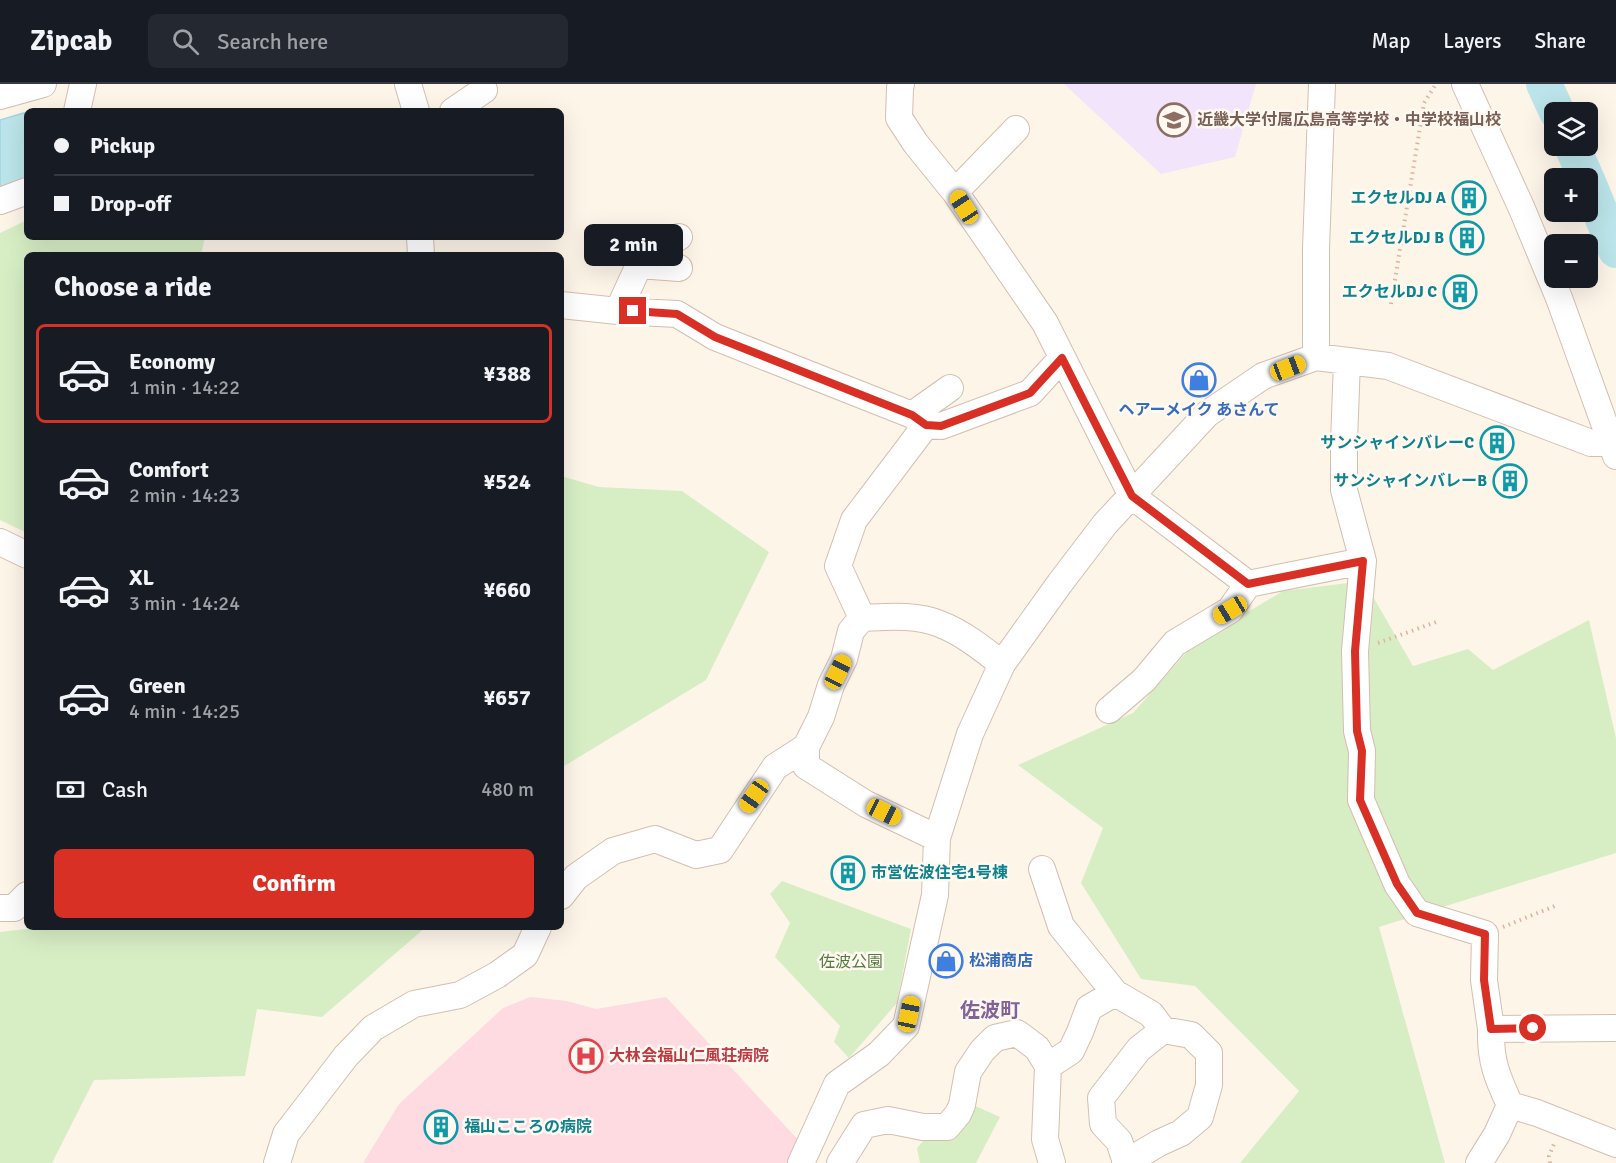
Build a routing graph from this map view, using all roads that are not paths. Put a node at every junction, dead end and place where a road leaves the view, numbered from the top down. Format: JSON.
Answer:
{"nodes":[{"id":1,"x":43,"y":84,"type":"edge"},
{"id":2,"x":83,"y":84,"type":"edge"},
{"id":3,"x":408,"y":84,"type":"edge"},
{"id":4,"x":902,"y":84,"type":"edge"},
{"id":5,"x":1322,"y":84,"type":"edge"},
{"id":6,"x":1446,"y":84,"type":"edge"},
{"id":7,"x":484,"y":90,"type":"dead end"},
{"id":8,"x":1468,"y":91,"type":"edge"},
{"id":9,"x":0,"y":96,"type":"edge"},
{"id":10,"x":78,"y":108,"type":"edge"},
{"id":11,"x":415,"y":108,"type":"edge"},
{"id":12,"x":457,"y":108,"type":"edge"},
{"id":13,"x":1016,"y":129,"type":"dead end"},
{"id":14,"x":24,"y":192,"type":"edge"},
{"id":15,"x":955,"y":192,"type":"junction"},
{"id":16,"x":0,"y":201,"type":"edge"},
{"id":17,"x":679,"y":237,"type":"dead end"},
{"id":18,"x":639,"y":265,"type":"junction"},
{"id":19,"x":679,"y":268,"type":"dead end"},
{"id":20,"x":573,"y":306,"type":"edge"},
{"id":21,"x":618,"y":311,"type":"junction"},
{"id":22,"x":1316,"y":357,"type":"junction"},
{"id":23,"x":1062,"y":358,"type":"junction"},
{"id":24,"x":1347,"y":361,"type":"junction"},
{"id":25,"x":950,"y":388,"type":"dead end"},
{"id":26,"x":919,"y":420,"type":"junction"},
{"id":27,"x":1614,"y":446,"type":"edge"},
{"id":28,"x":1132,"y":496,"type":"junction"},
{"id":29,"x":0,"y":543,"type":"edge"},
{"id":30,"x":24,"y":554,"type":"edge"},
{"id":31,"x":1363,"y":561,"type":"junction"},
{"id":32,"x":1248,"y":584,"type":"junction"},
{"id":33,"x":862,"y":618,"type":"junction"},
{"id":34,"x":1002,"y":664,"type":"junction"},
{"id":35,"x":1109,"y":710,"type":"dead end"},
{"id":36,"x":806,"y":747,"type":"junction"},
{"id":37,"x":937,"y":838,"type":"junction"},
{"id":38,"x":1042,"y":869,"type":"dead end"},
{"id":39,"x":564,"y":892,"type":"edge"},
{"id":40,"x":24,"y":898,"type":"edge"},
{"id":41,"x":0,"y":908,"type":"edge"},
{"id":42,"x":537,"y":930,"type":"edge"},
{"id":43,"x":1115,"y":993,"type":"junction"},
{"id":44,"x":1616,"y":1028,"type":"edge"},
{"id":45,"x":1491,"y":1029,"type":"junction"},
{"id":46,"x":1163,"y":1030,"type":"junction"},
{"id":47,"x":1048,"y":1066,"type":"junction"},
{"id":48,"x":1510,"y":1105,"type":"junction"},
{"id":49,"x":1616,"y":1144,"type":"edge"},
{"id":50,"x":1126,"y":1162,"type":"edge"},
{"id":51,"x":277,"y":1163,"type":"edge"},
{"id":52,"x":801,"y":1163,"type":"edge"},
{"id":53,"x":840,"y":1163,"type":"edge"},
{"id":54,"x":1052,"y":1163,"type":"edge"},
{"id":55,"x":1479,"y":1163,"type":"edge"}],
"edges":[{"from":1,"to":9,"type":"street"},
{"from":2,"to":10,"type":"street"},
{"from":3,"to":11,"type":"street"},
{"from":4,"to":15,"type":"street"},
{"from":5,"to":22,"type":"street"},
{"from":6,"to":8,"type":"street"},
{"from":7,"to":12,"type":"street"},
{"from":8,"to":27,"type":"street"},
{"from":13,"to":15,"type":"street"},
{"from":14,"to":16,"type":"street"},
{"from":15,"to":23,"type":"street"},
{"from":17,"to":18,"type":"street"},
{"from":18,"to":19,"type":"street"},
{"from":18,"to":21,"type":"street"},
{"from":20,"to":21,"type":"street"},
{"from":21,"to":26,"type":"street"},
{"from":22,"to":24,"type":"street"},
{"from":22,"to":28,"type":"street"},
{"from":23,"to":26,"type":"street"},
{"from":23,"to":28,"type":"street"},
{"from":24,"to":27,"type":"street"},
{"from":24,"to":31,"type":"street"},
{"from":25,"to":26,"type":"street"},
{"from":26,"to":33,"type":"street"},
{"from":28,"to":32,"type":"street"},
{"from":28,"to":34,"type":"street"},
{"from":29,"to":30,"type":"street"},
{"from":31,"to":32,"type":"street"},
{"from":31,"to":45,"type":"street"},
{"from":32,"to":35,"type":"street"},
{"from":33,"to":34,"type":"street"},
{"from":33,"to":36,"type":"street"},
{"from":34,"to":37,"type":"street"},
{"from":36,"to":37,"type":"street"},
{"from":36,"to":39,"type":"street"},
{"from":37,"to":52,"type":"street"},
{"from":38,"to":43,"type":"street"},
{"from":40,"to":41,"type":"street"},
{"from":42,"to":51,"type":"street"},
{"from":43,"to":46,"type":"street"},
{"from":43,"to":47,"type":"street"},
{"from":44,"to":45,"type":"street"},
{"from":45,"to":48,"type":"street"},
{"from":46,"to":50,"type":"street"},
{"from":46,"to":50,"type":"street"},
{"from":47,"to":53,"type":"street"},
{"from":47,"to":54,"type":"street"},
{"from":48,"to":49,"type":"street"},
{"from":48,"to":55,"type":"street"}]}
